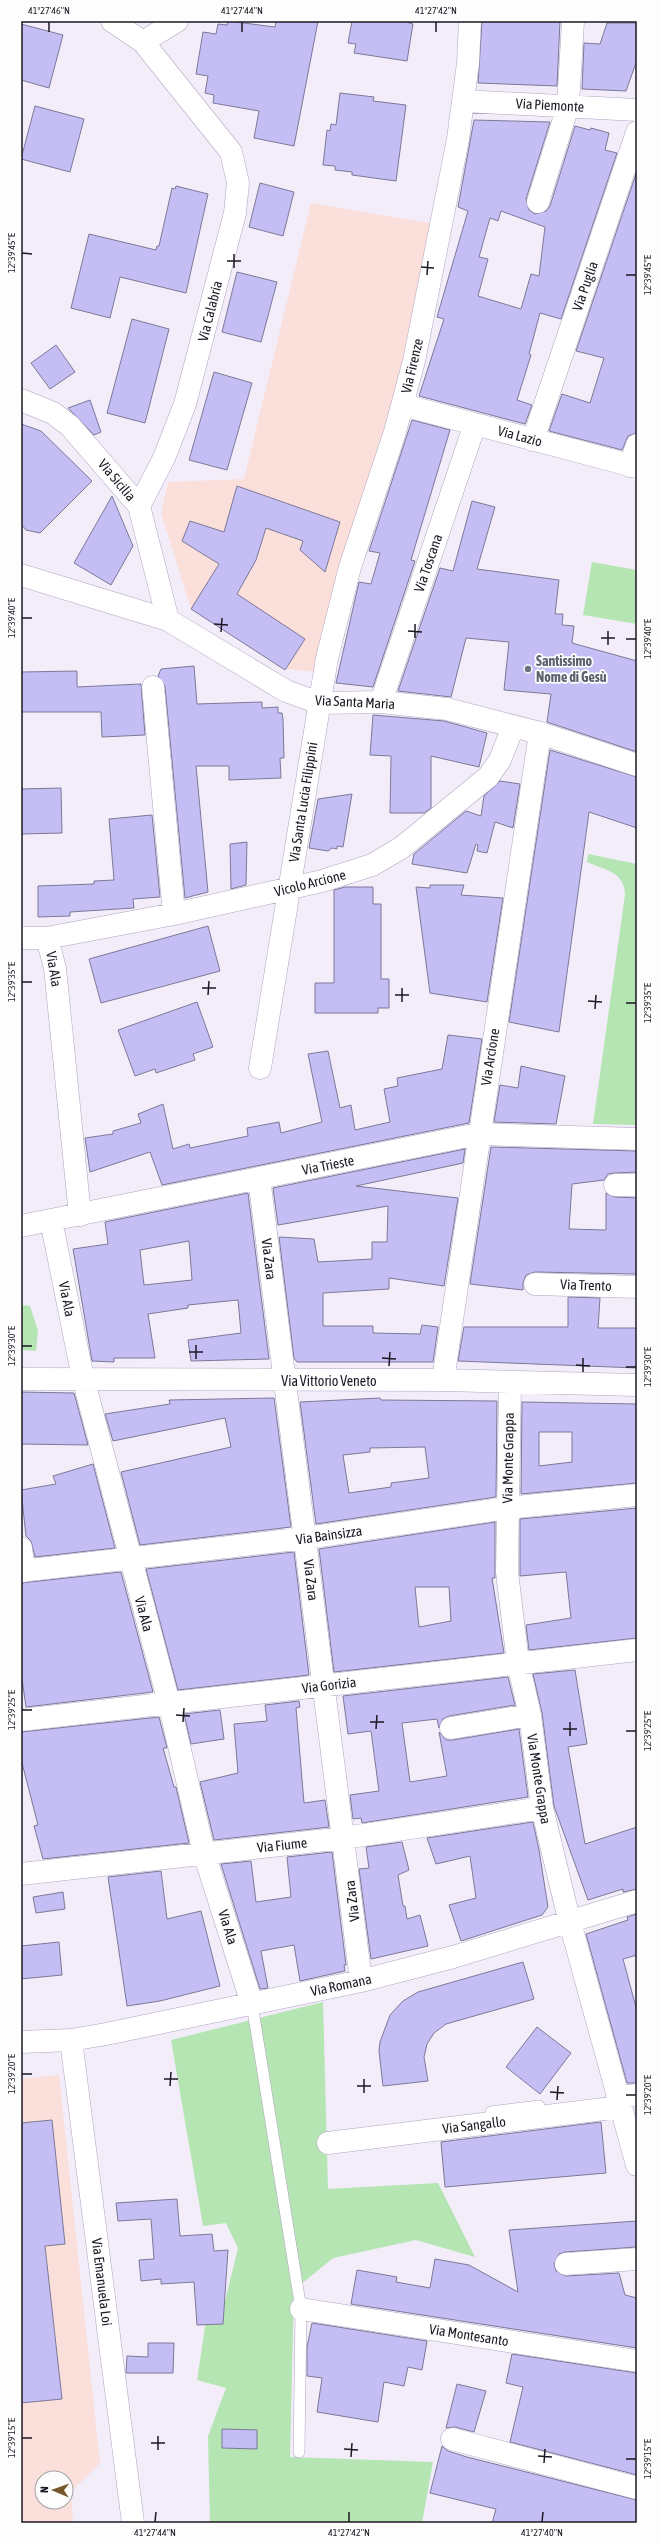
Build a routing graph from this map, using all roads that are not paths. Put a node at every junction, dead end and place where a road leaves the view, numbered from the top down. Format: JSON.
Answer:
{"nodes":[{"id":1,"x":112,"y":21,"type":"edge"},
{"id":2,"x":177,"y":21,"type":"edge"},
{"id":3,"x":470,"y":21,"type":"edge"},
{"id":4,"x":573,"y":21,"type":"edge"},
{"id":5,"x":143,"y":42,"type":"junction"},
{"id":6,"x":464,"y":101,"type":"junction"},
{"id":7,"x":568,"y":106,"type":"junction"},
{"id":8,"x":637,"y":110,"type":"edge"},
{"id":9,"x":637,"y":132,"type":"edge"},
{"id":10,"x":538,"y":202,"type":"dead end"},
{"id":11,"x":21,"y":400,"type":"edge"},
{"id":12,"x":403,"y":405,"type":"junction"},
{"id":13,"x":475,"y":424,"type":"junction"},
{"id":14,"x":533,"y":440,"type":"junction"},
{"id":15,"x":637,"y":445,"type":"edge"},
{"id":16,"x":633,"y":466,"type":"edge"},
{"id":17,"x":138,"y":506,"type":"junction"},
{"id":18,"x":21,"y":575,"type":"edge"},
{"id":19,"x":168,"y":620,"type":"junction"},
{"id":20,"x":153,"y":687,"type":"dead end"},
{"id":21,"x":381,"y":702,"type":"junction"},
{"id":22,"x":319,"y":703,"type":"junction"},
{"id":23,"x":514,"y":727,"type":"junction"},
{"id":24,"x":540,"y":733,"type":"junction"},
{"id":25,"x":637,"y":765,"type":"edge"},
{"id":26,"x":289,"y":889,"type":"junction"},
{"id":27,"x":174,"y":914,"type":"junction"},
{"id":28,"x":21,"y":938,"type":"edge"},
{"id":29,"x":48,"y":938,"type":"junction"},
{"id":30,"x":260,"y":1068,"type":"dead end"},
{"id":31,"x":478,"y":1134,"type":"junction"},
{"id":32,"x":637,"y":1139,"type":"edge"},
{"id":33,"x":259,"y":1178,"type":"junction"},
{"id":34,"x":615,"y":1185,"type":"dead end"},
{"id":35,"x":637,"y":1185,"type":"edge"},
{"id":36,"x":80,"y":1215,"type":"junction"},
{"id":37,"x":51,"y":1220,"type":"junction"},
{"id":38,"x":21,"y":1226,"type":"edge"},
{"id":39,"x":535,"y":1284,"type":"dead end"},
{"id":40,"x":637,"y":1286,"type":"edge"},
{"id":41,"x":83,"y":1378,"type":"junction"},
{"id":42,"x":21,"y":1379,"type":"edge"},
{"id":43,"x":443,"y":1380,"type":"junction"},
{"id":44,"x":284,"y":1381,"type":"junction"},
{"id":45,"x":510,"y":1383,"type":"junction"},
{"id":46,"x":637,"y":1386,"type":"edge"},
{"id":47,"x":637,"y":1495,"type":"edge"},
{"id":48,"x":507,"y":1508,"type":"junction"},
{"id":49,"x":306,"y":1538,"type":"junction"},
{"id":50,"x":21,"y":1548,"type":"edge"},
{"id":51,"x":129,"y":1560,"type":"junction"},
{"id":52,"x":22,"y":1571,"type":"edge"},
{"id":53,"x":637,"y":1650,"type":"edge"},
{"id":54,"x":518,"y":1662,"type":"junction"},
{"id":55,"x":325,"y":1686,"type":"junction"},
{"id":56,"x":168,"y":1703,"type":"junction"},
{"id":57,"x":530,"y":1715,"type":"junction"},
{"id":58,"x":21,"y":1720,"type":"edge"},
{"id":59,"x":451,"y":1728,"type":"dead end"},
{"id":60,"x":542,"y":1808,"type":"junction"},
{"id":61,"x":344,"y":1838,"type":"junction"},
{"id":62,"x":204,"y":1853,"type":"junction"},
{"id":63,"x":21,"y":1874,"type":"edge"},
{"id":64,"x":637,"y":1901,"type":"edge"},
{"id":65,"x":569,"y":1919,"type":"junction"},
{"id":66,"x":361,"y":1981,"type":"junction"},
{"id":67,"x":252,"y":2004,"type":"junction"},
{"id":68,"x":71,"y":2040,"type":"junction"},
{"id":69,"x":27,"y":2044,"type":"edge"},
{"id":70,"x":625,"y":2100,"type":"edge"},
{"id":71,"x":491,"y":2112,"type":"dead end"},
{"id":72,"x":328,"y":2143,"type":"dead end"},
{"id":73,"x":637,"y":2165,"type":"edge"},
{"id":74,"x":637,"y":2259,"type":"edge"},
{"id":75,"x":566,"y":2264,"type":"dead end"},
{"id":76,"x":301,"y":2309,"type":"junction"},
{"id":77,"x":637,"y":2361,"type":"edge"},
{"id":78,"x":452,"y":2439,"type":"dead end"},
{"id":79,"x":298,"y":2452,"type":"dead end"},
{"id":80,"x":637,"y":2488,"type":"edge"},
{"id":81,"x":133,"y":2523,"type":"edge"}],
"edges":[{"from":1,"to":5,"type":"street","name":"Via Calabria"},
{"from":2,"to":5,"type":"street"},
{"from":3,"to":6,"type":"street","name":"Via Firenze"},
{"from":4,"to":7,"type":"street"},
{"from":5,"to":17,"type":"street","name":"Via Calabria"},
{"from":6,"to":7,"type":"street","name":"Via Piemonte"},
{"from":6,"to":12,"type":"street","name":"Via Firenze"},
{"from":7,"to":8,"type":"street","name":"Via Piemonte"},
{"from":7,"to":10,"type":"street"},
{"from":9,"to":14,"type":"street","name":"Via Puglia"},
{"from":11,"to":17,"type":"street","name":"Via Sicilia"},
{"from":12,"to":13,"type":"street","name":"Via Lazio"},
{"from":12,"to":22,"type":"street","name":"Via Firenze"},
{"from":13,"to":14,"type":"street","name":"Via Lazio"},
{"from":13,"to":21,"type":"street","name":"Via Toscana"},
{"from":14,"to":16,"type":"street","name":"Via Lazio"},
{"from":15,"to":16,"type":"street"},
{"from":17,"to":19,"type":"street","name":"Via Sicilia"},
{"from":18,"to":19,"type":"street","name":"Via Santa Maria"},
{"from":19,"to":22,"type":"street","name":"Via Santa Maria"},
{"from":20,"to":27,"type":"street"},
{"from":21,"to":22,"type":"street","name":"Via Santa Maria"},
{"from":21,"to":23,"type":"street","name":"Via Santa Maria"},
{"from":22,"to":26,"type":"street","name":"Via Santa Lucia Filippini"},
{"from":23,"to":24,"type":"street","name":"Via Santa Maria"},
{"from":23,"to":26,"type":"street","name":"Vicolo Arcione"},
{"from":24,"to":25,"type":"street","name":"Via Santa Maria"},
{"from":24,"to":31,"type":"street","name":"Via Arcione"},
{"from":26,"to":27,"type":"street","name":"Vicolo Arcione"},
{"from":26,"to":30,"type":"street","name":"Via Santa Lucia Filippini"},
{"from":27,"to":29,"type":"street","name":"Vicolo Arcione"},
{"from":28,"to":29,"type":"street","name":"Vicolo Arcione"},
{"from":29,"to":36,"type":"street","name":"Via Ala"},
{"from":31,"to":32,"type":"street","name":"Via Trieste"},
{"from":31,"to":33,"type":"street","name":"Via Trieste"},
{"from":31,"to":43,"type":"street","name":"Via Arcione"},
{"from":33,"to":36,"type":"street","name":"Via Trieste"},
{"from":33,"to":44,"type":"street","name":"Via Zara"},
{"from":34,"to":35,"type":"street"},
{"from":36,"to":37,"type":"street","name":"Via Trieste"},
{"from":37,"to":38,"type":"street","name":"Via Trieste"},
{"from":37,"to":41,"type":"street","name":"Via Ala"},
{"from":39,"to":40,"type":"street","name":"Via Trento"},
{"from":41,"to":42,"type":"street","name":"Via Vittorio Veneto"},
{"from":41,"to":44,"type":"street","name":"Via Vittorio Veneto"},
{"from":41,"to":51,"type":"street","name":"Via Ala"},
{"from":43,"to":44,"type":"street","name":"Via Vittorio Veneto"},
{"from":43,"to":45,"type":"street","name":"Via Vittorio Veneto"},
{"from":44,"to":49,"type":"street","name":"Via Zara"},
{"from":45,"to":46,"type":"street","name":"Via Vittorio Veneto"},
{"from":45,"to":48,"type":"street","name":"Via Monte Grappa"},
{"from":47,"to":48,"type":"street","name":"Via Bainsizza"},
{"from":48,"to":49,"type":"street","name":"Via Bainsizza"},
{"from":48,"to":54,"type":"street","name":"Via Monte Grappa"},
{"from":49,"to":51,"type":"street","name":"Via Bainsizza"},
{"from":49,"to":55,"type":"street","name":"Via Zara"},
{"from":50,"to":52,"type":"street"},
{"from":51,"to":52,"type":"street","name":"Via Bainsizza"},
{"from":51,"to":56,"type":"street","name":"Via Ala"},
{"from":53,"to":54,"type":"street","name":"Via Gorizia"},
{"from":54,"to":55,"type":"street","name":"Via Gorizia"},
{"from":54,"to":57,"type":"street","name":"Via Monte Grappa"},
{"from":55,"to":56,"type":"street","name":"Via Gorizia"},
{"from":55,"to":61,"type":"street","name":"Via Zara"},
{"from":56,"to":58,"type":"street","name":"Via Gorizia"},
{"from":56,"to":62,"type":"street","name":"Via Ala"},
{"from":57,"to":59,"type":"street","name":"Via Monte Grappa"},
{"from":57,"to":60,"type":"street","name":"Via Monte Grappa"},
{"from":60,"to":61,"type":"street","name":"Via Fiume"},
{"from":60,"to":65,"type":"street","name":"Via Monte Grappa"},
{"from":61,"to":62,"type":"street","name":"Via Fiume"},
{"from":61,"to":66,"type":"street","name":"Via Zara"},
{"from":62,"to":63,"type":"street","name":"Via Fiume"},
{"from":62,"to":67,"type":"street","name":"Via Ala"},
{"from":64,"to":65,"type":"street","name":"Via Romana"},
{"from":65,"to":66,"type":"street","name":"Via Romana"},
{"from":65,"to":70,"type":"street","name":"Via Monte Grappa"},
{"from":66,"to":67,"type":"street","name":"Via Romana"},
{"from":67,"to":68,"type":"street","name":"Via Romana"},
{"from":67,"to":76,"type":"lane"},
{"from":68,"to":69,"type":"street","name":"Via Romana"},
{"from":68,"to":81,"type":"street","name":"Via Emanuela Loi"},
{"from":70,"to":71,"type":"lane","name":"Via Sangallo"},
{"from":70,"to":72,"type":"street","name":"Via Sangallo"},
{"from":70,"to":73,"type":"street","name":"Via Monte Grappa"},
{"from":74,"to":75,"type":"street"},
{"from":76,"to":77,"type":"street","name":"Via Montesanto"},
{"from":76,"to":79,"type":"lane"},
{"from":78,"to":80,"type":"street"}]}
